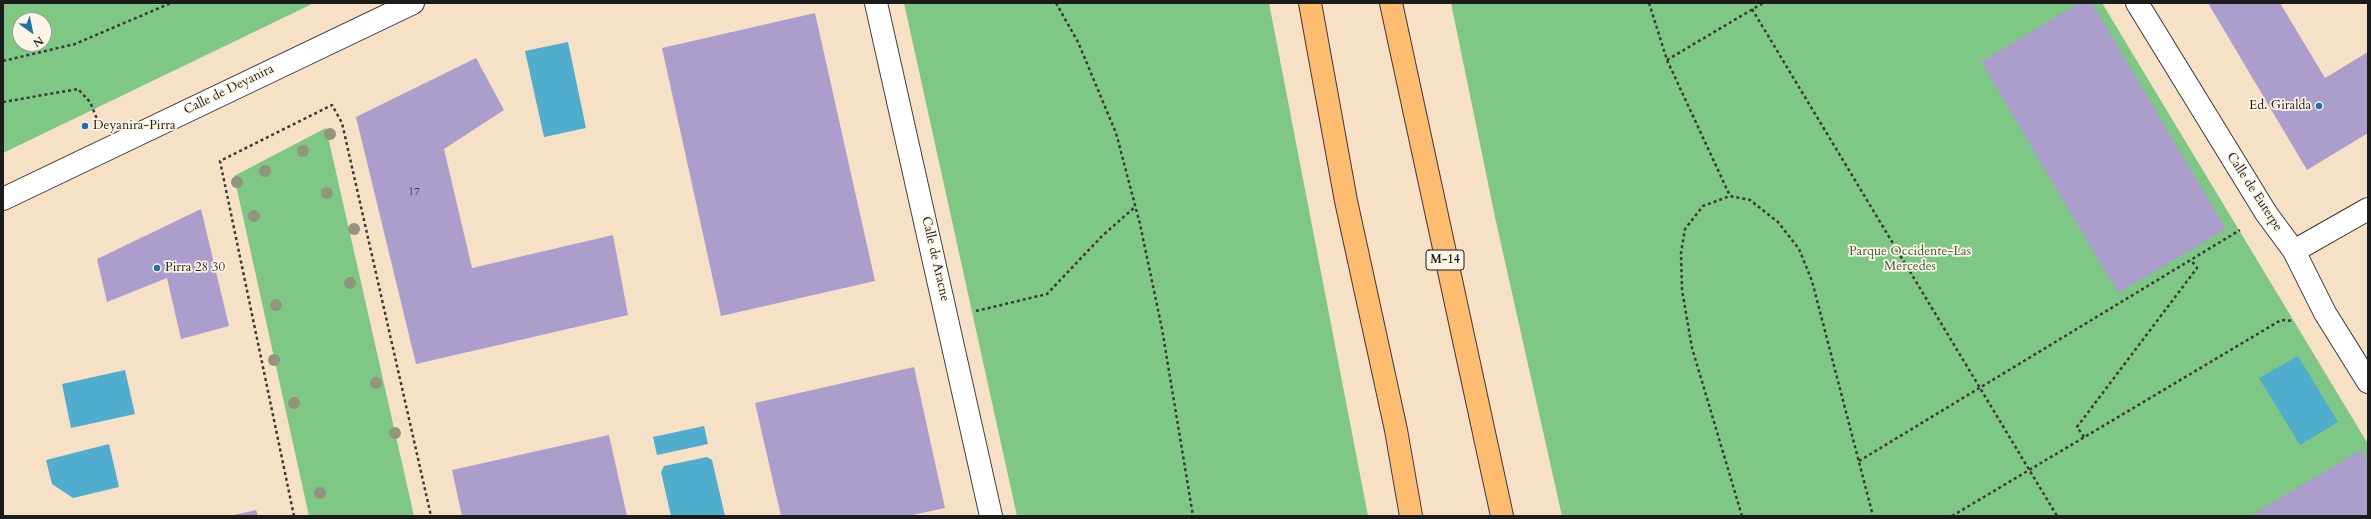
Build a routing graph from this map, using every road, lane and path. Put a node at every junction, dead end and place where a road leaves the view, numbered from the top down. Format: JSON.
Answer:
{"nodes":[{"id":1,"x":171,"y":3,"type":"edge"},
{"id":2,"x":413,"y":3,"type":"edge"},
{"id":3,"x":876,"y":3,"type":"edge"},
{"id":4,"x":1056,"y":3,"type":"edge"},
{"id":5,"x":1310,"y":3,"type":"edge"},
{"id":6,"x":1391,"y":3,"type":"edge"},
{"id":7,"x":1649,"y":3,"type":"edge"},
{"id":8,"x":1763,"y":3,"type":"edge"},
{"id":9,"x":2137,"y":3,"type":"edge"},
{"id":10,"x":1752,"y":9,"type":"junction"},
{"id":11,"x":1667,"y":60,"type":"junction"},
{"id":12,"x":3,"y":61,"type":"edge"},
{"id":13,"x":3,"y":102,"type":"edge"},
{"id":14,"x":110,"y":147,"type":"junction"},
{"id":15,"x":1730,"y":196,"type":"junction"},
{"id":16,"x":3,"y":199,"type":"edge"},
{"id":17,"x":1135,"y":207,"type":"junction"},
{"id":18,"x":2368,"y":209,"type":"edge"},
{"id":19,"x":2266,"y":213,"type":"junction"},
{"id":20,"x":2294,"y":251,"type":"junction"},
{"id":21,"x":2191,"y":260,"type":"junction"},
{"id":22,"x":948,"y":318,"type":"junction"},
{"id":23,"x":2296,"y":321,"type":"dead end"},
{"id":24,"x":2368,"y":382,"type":"edge"},
{"id":25,"x":1980,"y":388,"type":"junction"},
{"id":26,"x":2084,"y":437,"type":"junction"},
{"id":27,"x":1859,"y":461,"type":"junction"},
{"id":28,"x":2029,"y":470,"type":"junction"},
{"id":29,"x":294,"y":516,"type":"edge"},
{"id":30,"x":431,"y":516,"type":"edge"},
{"id":31,"x":991,"y":516,"type":"edge"},
{"id":32,"x":1193,"y":516,"type":"edge"},
{"id":33,"x":1411,"y":516,"type":"edge"},
{"id":34,"x":1502,"y":516,"type":"edge"},
{"id":35,"x":1742,"y":516,"type":"edge"},
{"id":36,"x":1873,"y":516,"type":"edge"},
{"id":37,"x":1952,"y":516,"type":"edge"},
{"id":38,"x":2057,"y":516,"type":"edge"}],
"edges":[{"from":1,"to":12,"type":"path"},
{"from":2,"to":14,"type":"street","name":"Calle de Deyanira"},
{"from":3,"to":22,"type":"street","name":"Calle de Aracne"},
{"from":4,"to":17,"type":"path"},
{"from":5,"to":33,"type":"highway"},
{"from":6,"to":34,"type":"highway","number":"M-14"},
{"from":7,"to":11,"type":"path"},
{"from":8,"to":10,"type":"path"},
{"from":9,"to":19,"type":"street","name":"Calle de Euterpe"},
{"from":10,"to":11,"type":"path"},
{"from":10,"to":25,"type":"path"},
{"from":11,"to":15,"type":"path"},
{"from":13,"to":14,"type":"path"},
{"from":14,"to":16,"type":"street","name":"Calle de Deyanira"},
{"from":15,"to":27,"type":"path"},
{"from":15,"to":35,"type":"path"},
{"from":17,"to":22,"type":"path"},
{"from":17,"to":32,"type":"path"},
{"from":18,"to":20,"type":"street"},
{"from":19,"to":20,"type":"street","name":"Calle de Euterpe"},
{"from":19,"to":21,"type":"path"},
{"from":20,"to":24,"type":"street","name":"Calle de Euterpe"},
{"from":21,"to":25,"type":"path"},
{"from":21,"to":26,"type":"path"},
{"from":22,"to":31,"type":"street","name":"Calle de Aracne"},
{"from":23,"to":26,"type":"path"},
{"from":25,"to":27,"type":"path"},
{"from":25,"to":28,"type":"path"},
{"from":26,"to":28,"type":"path"},
{"from":27,"to":36,"type":"path"},
{"from":28,"to":37,"type":"path"},
{"from":28,"to":38,"type":"path"},
{"from":29,"to":30,"type":"path"}]}
